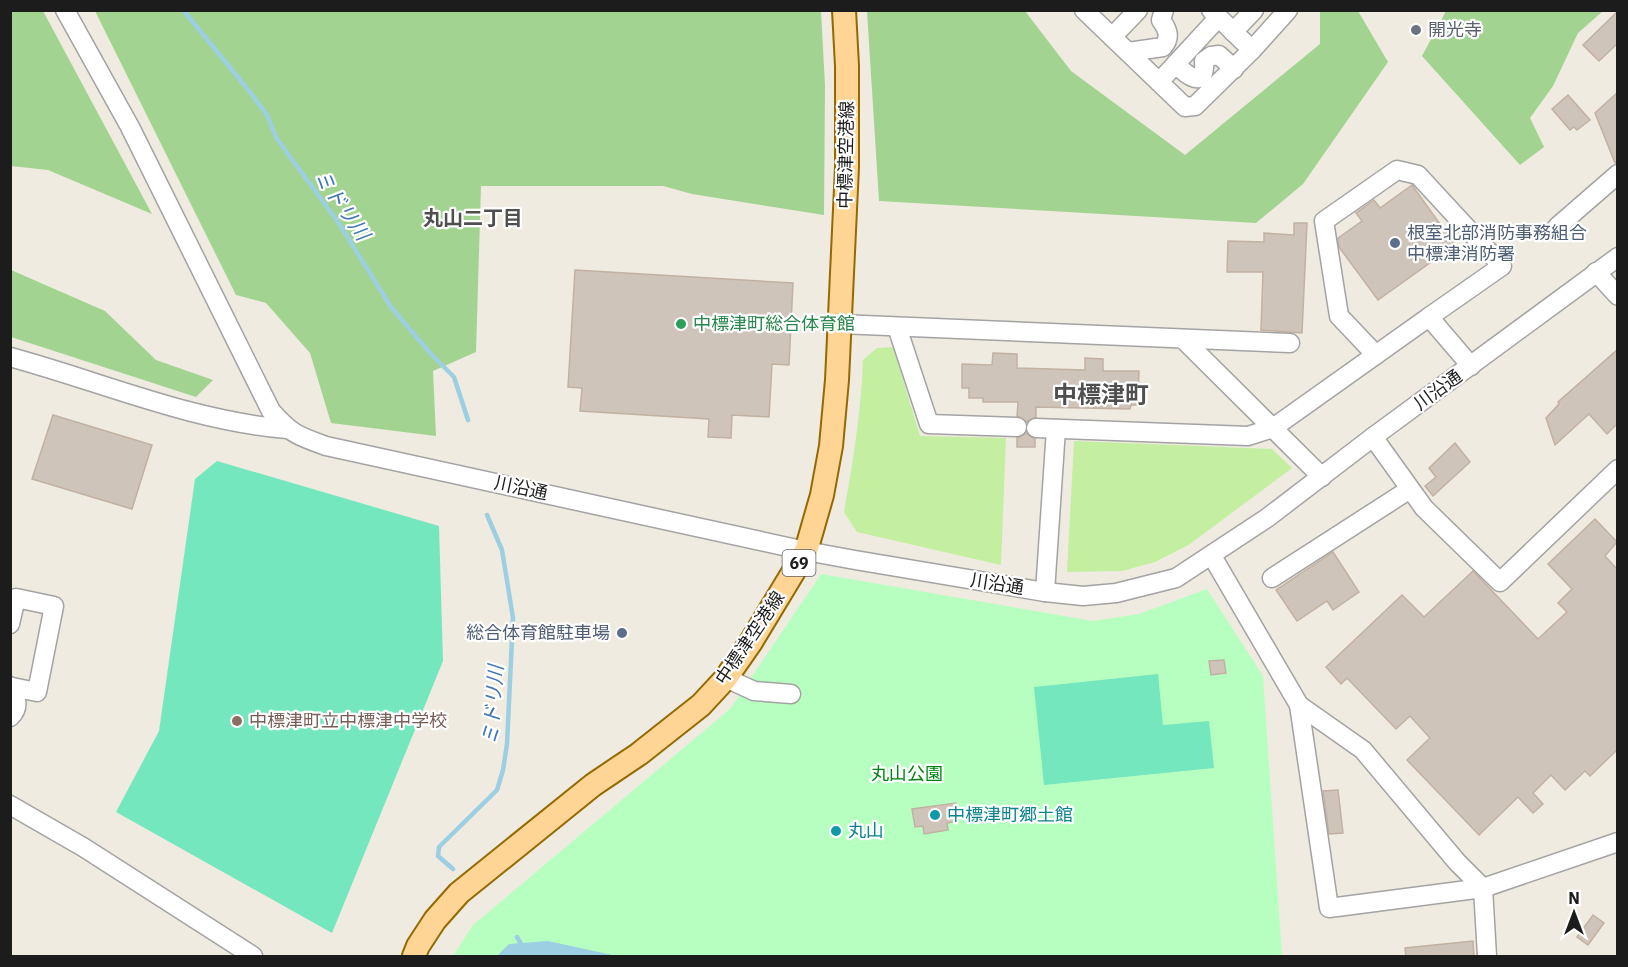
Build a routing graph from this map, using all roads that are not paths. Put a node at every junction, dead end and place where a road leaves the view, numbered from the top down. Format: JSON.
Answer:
{"nodes":[{"id":1,"x":65,"y":10,"type":"edge"},
{"id":2,"x":844,"y":10,"type":"edge"},
{"id":3,"x":1084,"y":10,"type":"edge"},
{"id":4,"x":1138,"y":10,"type":"edge"},
{"id":5,"x":1164,"y":10,"type":"edge"},
{"id":6,"x":1254,"y":10,"type":"edge"},
{"id":7,"x":1288,"y":10,"type":"edge"},
{"id":8,"x":1214,"y":14,"type":"edge"},
{"id":9,"x":1104,"y":24,"type":"edge"},
{"id":10,"x":1233,"y":32,"type":"junction"},
{"id":11,"x":1252,"y":50,"type":"junction"},
{"id":12,"x":1128,"y":52,"type":"junction"},
{"id":13,"x":1176,"y":64,"type":"junction"},
{"id":14,"x":1234,"y":69,"type":"junction"},
{"id":15,"x":1159,"y":82,"type":"junction"},
{"id":16,"x":1617,"y":174,"type":"edge"},
{"id":17,"x":1557,"y":227,"type":"dead end"},
{"id":18,"x":1617,"y":257,"type":"edge"},
{"id":19,"x":1596,"y":272,"type":"junction"},
{"id":20,"x":1617,"y":296,"type":"edge"},
{"id":21,"x":1429,"y":317,"type":"junction"},
{"id":22,"x":840,"y":324,"type":"junction"},
{"id":23,"x":897,"y":327,"type":"junction"},
{"id":24,"x":1184,"y":339,"type":"junction"},
{"id":25,"x":1290,"y":343,"type":"dead end"},
{"id":26,"x":1376,"y":355,"type":"junction"},
{"id":27,"x":10,"y":357,"type":"edge"},
{"id":28,"x":1472,"y":366,"type":"junction"},
{"id":29,"x":1273,"y":428,"type":"junction"},
{"id":30,"x":287,"y":429,"type":"junction"},
{"id":31,"x":1056,"y":429,"type":"junction"},
{"id":32,"x":1373,"y":437,"type":"junction"},
{"id":33,"x":1617,"y":469,"type":"edge"},
{"id":34,"x":1322,"y":477,"type":"junction"},
{"id":35,"x":1410,"y":489,"type":"junction"},
{"id":36,"x":806,"y":550,"type":"junction"},
{"id":37,"x":1212,"y":556,"type":"junction"},
{"id":38,"x":1272,"y":578,"type":"dead end"},
{"id":39,"x":1045,"y":592,"type":"junction"},
{"id":40,"x":10,"y":624,"type":"edge"},
{"id":41,"x":726,"y":678,"type":"junction"},
{"id":42,"x":11,"y":687,"type":"edge"},
{"id":43,"x":791,"y":694,"type":"dead end"},
{"id":44,"x":1299,"y":705,"type":"junction"},
{"id":45,"x":10,"y":717,"type":"edge"},
{"id":46,"x":10,"y":805,"type":"edge"},
{"id":47,"x":1617,"y":842,"type":"edge"},
{"id":48,"x":1483,"y":888,"type":"junction"},
{"id":49,"x":246,"y":955,"type":"edge"},
{"id":50,"x":414,"y":957,"type":"edge"},
{"id":51,"x":1487,"y":957,"type":"edge"}],
"edges":[{"from":1,"to":30,"type":"street"},
{"from":2,"to":22,"type":"main road","name":"中標津空港線","number":"69"},
{"from":3,"to":9,"type":"street"},
{"from":4,"to":9,"type":"street"},
{"from":5,"to":12,"type":"street"},
{"from":6,"to":10,"type":"street"},
{"from":7,"to":11,"type":"street"},
{"from":8,"to":10,"type":"street"},
{"from":8,"to":13,"type":"street"},
{"from":9,"to":12,"type":"street"},
{"from":10,"to":11,"type":"street"},
{"from":11,"to":14,"type":"street"},
{"from":12,"to":15,"type":"street"},
{"from":13,"to":14,"type":"street"},
{"from":13,"to":15,"type":"street"},
{"from":14,"to":15,"type":"street"},
{"from":16,"to":17,"type":"street"},
{"from":18,"to":19,"type":"street","name":"川沿通"},
{"from":19,"to":20,"type":"street"},
{"from":19,"to":28,"type":"street","name":"川沿通"},
{"from":21,"to":26,"type":"street"},
{"from":21,"to":26,"type":"street"},
{"from":21,"to":28,"type":"street"},
{"from":22,"to":23,"type":"street"},
{"from":22,"to":36,"type":"main road","name":"中標津空港線","number":"69"},
{"from":23,"to":24,"type":"street"},
{"from":23,"to":31,"type":"street"},
{"from":24,"to":25,"type":"street"},
{"from":24,"to":29,"type":"street"},
{"from":26,"to":29,"type":"street"},
{"from":27,"to":30,"type":"street"},
{"from":28,"to":32,"type":"street","name":"川沿通"},
{"from":29,"to":31,"type":"street"},
{"from":29,"to":34,"type":"street"},
{"from":30,"to":36,"type":"street","name":"川沿通"},
{"from":31,"to":39,"type":"street"},
{"from":32,"to":34,"type":"street","name":"川沿通"},
{"from":32,"to":35,"type":"street"},
{"from":33,"to":35,"type":"street"},
{"from":34,"to":37,"type":"street","name":"川沿通"},
{"from":35,"to":38,"type":"street"},
{"from":36,"to":39,"type":"street","name":"川沿通"},
{"from":36,"to":41,"type":"main road","name":"中標津空港線","number":"69"},
{"from":37,"to":39,"type":"street","name":"川沿通"},
{"from":37,"to":44,"type":"street"},
{"from":40,"to":42,"type":"street"},
{"from":41,"to":43,"type":"street"},
{"from":41,"to":50,"type":"main road","name":"中標津空港線","number":"69"},
{"from":42,"to":45,"type":"street"},
{"from":44,"to":48,"type":"street"},
{"from":44,"to":48,"type":"street"},
{"from":46,"to":49,"type":"street"},
{"from":47,"to":48,"type":"street"},
{"from":48,"to":51,"type":"street"}]}
